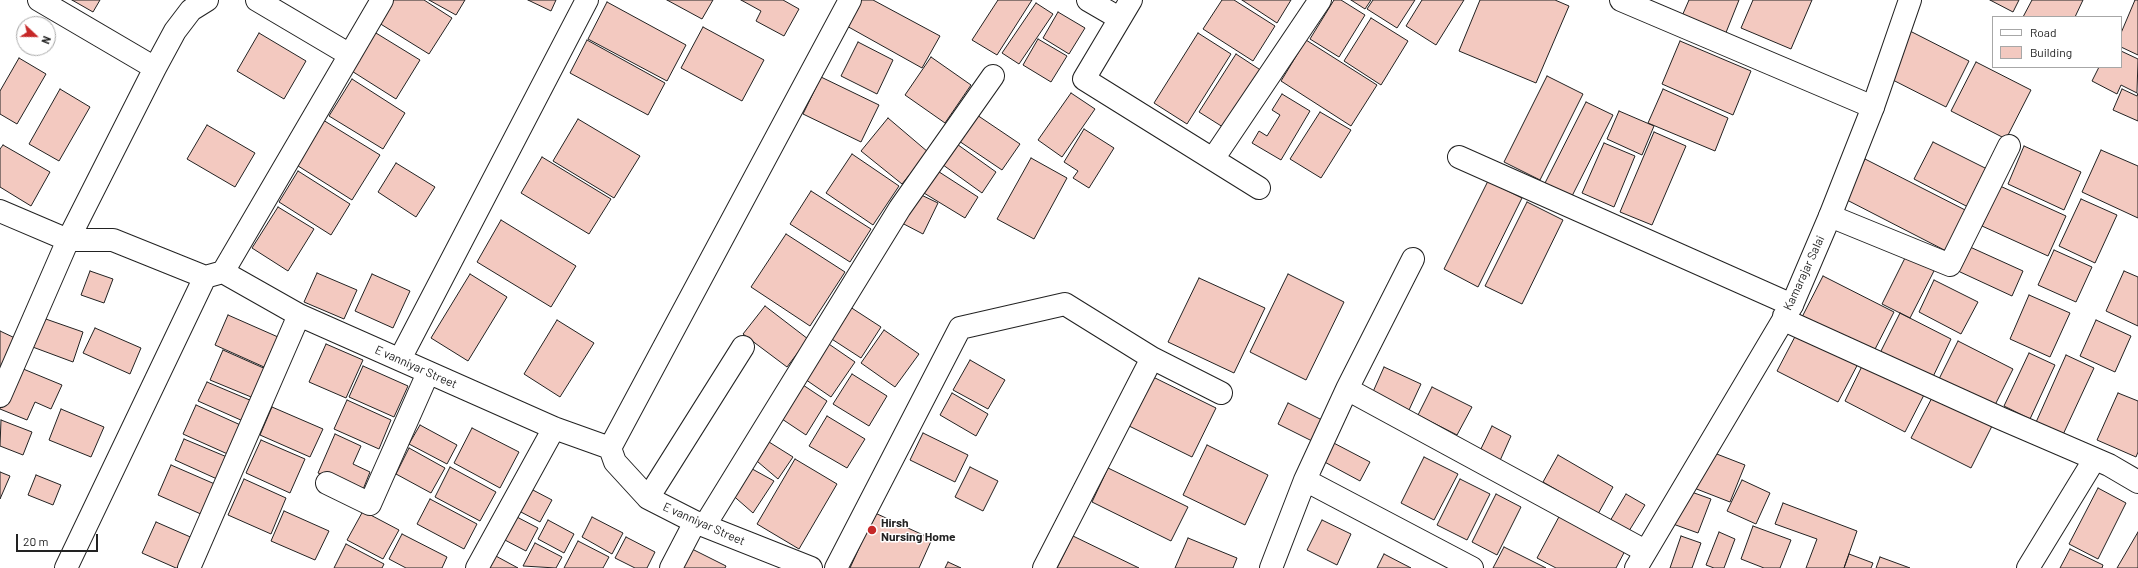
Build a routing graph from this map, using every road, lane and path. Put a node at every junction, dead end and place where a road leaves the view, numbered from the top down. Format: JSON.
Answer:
{"nodes":[{"id":1,"x":39,"y":0,"type":"edge"},
{"id":2,"x":207,"y":0,"type":"edge"},
{"id":3,"x":257,"y":0,"type":"edge"},
{"id":4,"x":382,"y":0,"type":"edge"},
{"id":5,"x":587,"y":0,"type":"edge"},
{"id":6,"x":850,"y":0,"type":"edge"},
{"id":7,"x":1088,"y":0,"type":"edge"},
{"id":8,"x":1320,"y":0,"type":"edge"},
{"id":9,"x":1621,"y":0,"type":"edge"},
{"id":10,"x":1910,"y":0,"type":"edge"},
{"id":11,"x":1125,"y":9,"type":"edge"},
{"id":12,"x":350,"y":55,"type":"junction"},
{"id":13,"x":154,"y":68,"type":"junction"},
{"id":14,"x":993,"y":76,"type":"dead end"},
{"id":15,"x":1873,"y":107,"type":"junction"},
{"id":16,"x":2009,"y":146,"type":"dead end"},
{"id":17,"x":1459,"y":157,"type":"dead end"},
{"id":18,"x":1213,"y":159,"type":"junction"},
{"id":19,"x":1259,"y":188,"type":"dead end"},
{"id":20,"x":0,"y":211,"type":"edge"},
{"id":21,"x":1830,"y":216,"type":"junction"},
{"id":22,"x":68,"y":240,"type":"junction"},
{"id":23,"x":1413,"y":259,"type":"dead end"},
{"id":24,"x":214,"y":274,"type":"junction"},
{"id":25,"x":1788,"y":310,"type":"junction"},
{"id":26,"x":299,"y":315,"type":"junction"},
{"id":27,"x":743,"y":347,"type":"dead end"},
{"id":28,"x":1152,"y":358,"type":"junction"},
{"id":29,"x":400,"y":360,"type":"junction"},
{"id":30,"x":428,"y":373,"type":"junction"},
{"id":31,"x":1347,"y":389,"type":"junction"},
{"id":32,"x":1222,"y":393,"type":"dead end"},
{"id":33,"x":0,"y":396,"type":"edge"},
{"id":34,"x":554,"y":428,"type":"junction"},
{"id":35,"x":610,"y":448,"type":"junction"},
{"id":36,"x":2094,"y":460,"type":"junction"},
{"id":37,"x":1305,"y":480,"type":"junction"},
{"id":38,"x":2138,"y":482,"type":"edge"},
{"id":39,"x":327,"y":484,"type":"dead end"},
{"id":40,"x":648,"y":498,"type":"junction"},
{"id":41,"x":700,"y":523,"type":"junction"},
{"id":42,"x":1640,"y":559,"type":"edge"},
{"id":43,"x":779,"y":562,"type":"edge"},
{"id":44,"x":66,"y":568,"type":"edge"},
{"id":45,"x":189,"y":568,"type":"edge"},
{"id":46,"x":477,"y":568,"type":"edge"},
{"id":47,"x":671,"y":568,"type":"edge"},
{"id":48,"x":811,"y":568,"type":"edge"},
{"id":49,"x":836,"y":568,"type":"edge"},
{"id":50,"x":1044,"y":568,"type":"edge"},
{"id":51,"x":1271,"y":568,"type":"edge"},
{"id":52,"x":1472,"y":568,"type":"edge"},
{"id":53,"x":2028,"y":568,"type":"edge"}],
"edges":[{"from":1,"to":13,"type":"street"},
{"from":2,"to":13,"type":"street"},
{"from":3,"to":12,"type":"street"},
{"from":4,"to":12,"type":"street"},
{"from":5,"to":29,"type":"street"},
{"from":6,"to":35,"type":"street"},
{"from":7,"to":11,"type":"street"},
{"from":8,"to":18,"type":"street"},
{"from":9,"to":15,"type":"street"},
{"from":10,"to":15,"type":"street","name":"Kamarajar Salai"},
{"from":11,"to":18,"type":"street"},
{"from":12,"to":24,"type":"street"},
{"from":13,"to":22,"type":"street"},
{"from":14,"to":41,"type":"street"},
{"from":15,"to":21,"type":"street","name":"Kamarajar Salai"},
{"from":16,"to":21,"type":"street"},
{"from":17,"to":25,"type":"street"},
{"from":18,"to":19,"type":"street"},
{"from":20,"to":22,"type":"street","name":"E vanniyar Street"},
{"from":21,"to":25,"type":"street","name":"Kamarajar Salai"},
{"from":22,"to":24,"type":"street","name":"E vanniyar Street"},
{"from":22,"to":33,"type":"street"},
{"from":23,"to":31,"type":"street"},
{"from":24,"to":26,"type":"street","name":"E vanniyar Street"},
{"from":24,"to":44,"type":"street"},
{"from":25,"to":36,"type":"street"},
{"from":25,"to":42,"type":"street","name":"Kamarajar Salai"},
{"from":26,"to":29,"type":"street","name":"E vanniyar Street"},
{"from":26,"to":45,"type":"street"},
{"from":27,"to":40,"type":"street"},
{"from":28,"to":32,"type":"street"},
{"from":28,"to":49,"type":"street"},
{"from":28,"to":50,"type":"street"},
{"from":29,"to":30,"type":"street","name":"E vanniyar Street"},
{"from":30,"to":34,"type":"street","name":"E vanniyar Street"},
{"from":30,"to":39,"type":"street"},
{"from":31,"to":37,"type":"street"},
{"from":31,"to":42,"type":"street"},
{"from":34,"to":35,"type":"street","name":"E vanniyar Street"},
{"from":34,"to":46,"type":"street"},
{"from":35,"to":40,"type":"street","name":"E vanniyar Street"},
{"from":36,"to":38,"type":"street"},
{"from":36,"to":53,"type":"street"},
{"from":37,"to":51,"type":"street"},
{"from":37,"to":52,"type":"street"},
{"from":40,"to":41,"type":"street","name":"E vanniyar Street"},
{"from":41,"to":43,"type":"street","name":"E vanniyar Street"},
{"from":41,"to":47,"type":"street"},
{"from":43,"to":48,"type":"street","name":"E vanniyar Street"}]}
